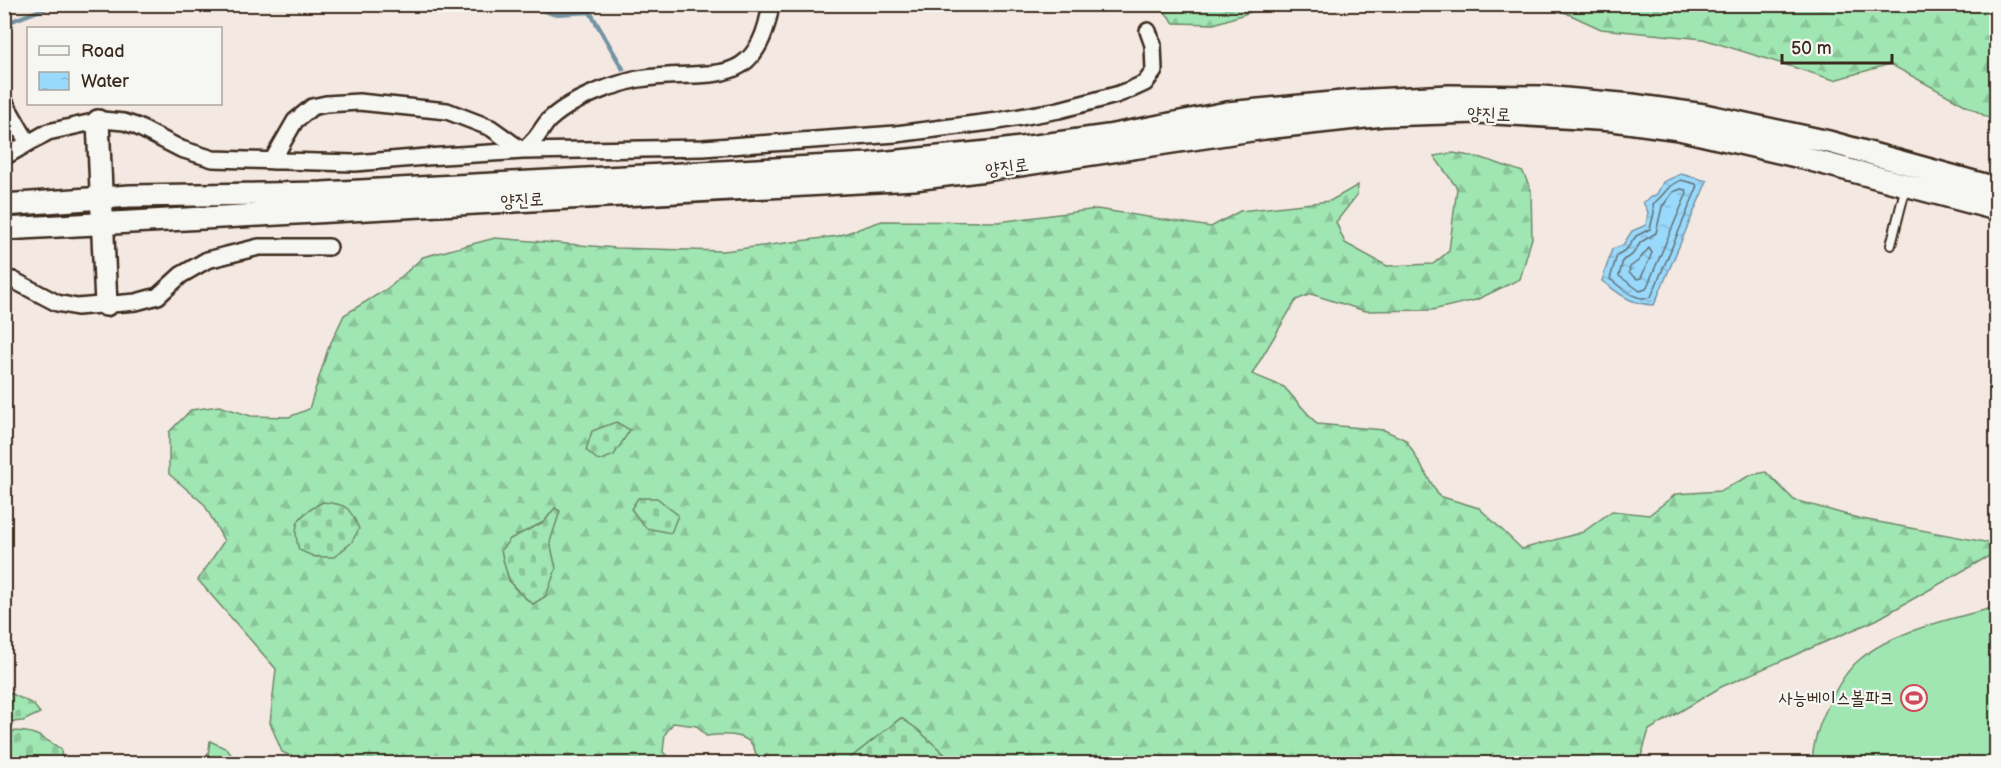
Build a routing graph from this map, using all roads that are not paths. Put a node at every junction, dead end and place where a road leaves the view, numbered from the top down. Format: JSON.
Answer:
{"nodes":[{"id":1,"x":771,"y":4,"type":"edge"},
{"id":2,"x":1148,"y":31,"type":"dead end"},
{"id":3,"x":4,"y":101,"type":"edge"},
{"id":4,"x":98,"y":120,"type":"junction"},
{"id":5,"x":28,"y":143,"type":"junction"},
{"id":6,"x":523,"y":152,"type":"junction"},
{"id":7,"x":4,"y":157,"type":"edge"},
{"id":8,"x":272,"y":161,"type":"junction"},
{"id":9,"x":1906,"y":184,"type":"junction"},
{"id":10,"x":1996,"y":188,"type":"edge"},
{"id":11,"x":100,"y":198,"type":"junction"},
{"id":12,"x":4,"y":205,"type":"edge"},
{"id":13,"x":1996,"y":209,"type":"edge"},
{"id":14,"x":103,"y":224,"type":"junction"},
{"id":15,"x":4,"y":229,"type":"edge"},
{"id":16,"x":1891,"y":245,"type":"dead end"},
{"id":17,"x":329,"y":247,"type":"dead end"},
{"id":18,"x":4,"y":278,"type":"edge"},
{"id":19,"x":106,"y":305,"type":"junction"}],
"edges":[{"from":1,"to":6,"type":"street"},
{"from":2,"to":6,"type":"street"},
{"from":3,"to":5,"type":"street"},
{"from":4,"to":5,"type":"street"},
{"from":4,"to":8,"type":"street"},
{"from":4,"to":11,"type":"main road"},
{"from":5,"to":7,"type":"street"},
{"from":6,"to":8,"type":"street"},
{"from":6,"to":8,"type":"street"},
{"from":9,"to":13,"type":"main road","name":"양진로"},
{"from":9,"to":14,"type":"main road","name":"양진로"},
{"from":9,"to":16,"type":"lane"},
{"from":10,"to":11,"type":"main road","name":"양진로"},
{"from":11,"to":12,"type":"main road","name":"양진로"},
{"from":11,"to":14,"type":"main road"},
{"from":14,"to":15,"type":"main road","name":"양진로"},
{"from":14,"to":19,"type":"main road"},
{"from":17,"to":19,"type":"street"},
{"from":18,"to":19,"type":"street"}]}
